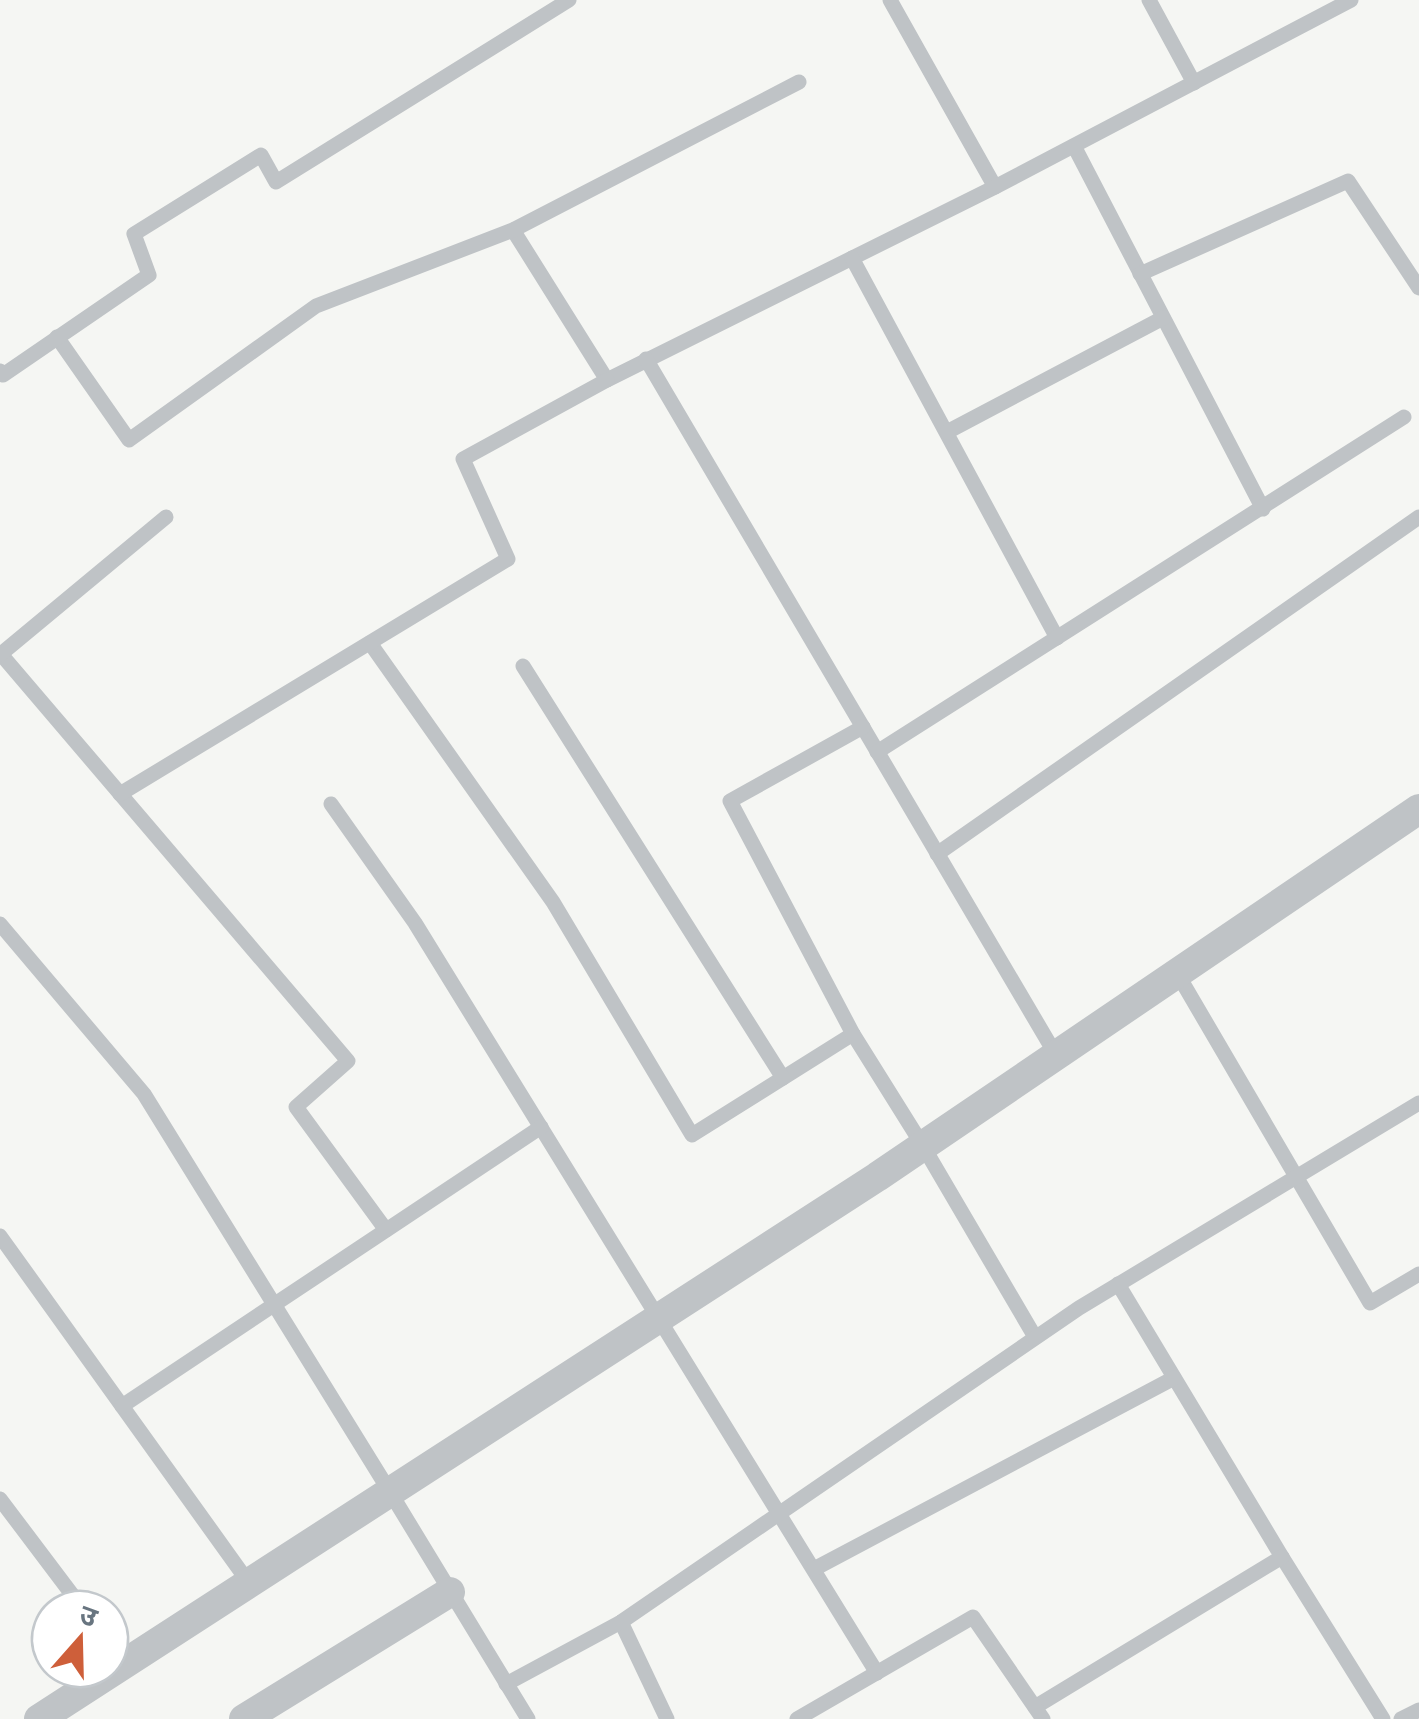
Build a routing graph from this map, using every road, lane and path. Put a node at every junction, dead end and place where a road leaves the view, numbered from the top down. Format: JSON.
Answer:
{"nodes":[{"id":1,"x":568,"y":0,"type":"edge"},
{"id":2,"x":890,"y":0,"type":"edge"},
{"id":3,"x":1149,"y":0,"type":"edge"},
{"id":4,"x":1351,"y":0,"type":"edge"},
{"id":5,"x":799,"y":82,"type":"dead end"},
{"id":6,"x":1194,"y":83,"type":"junction"},
{"id":7,"x":1074,"y":146,"type":"junction"},
{"id":8,"x":996,"y":187,"type":"junction"},
{"id":9,"x":514,"y":230,"type":"junction"},
{"id":10,"x":852,"y":258,"type":"junction"},
{"id":11,"x":1140,"y":274,"type":"junction"},
{"id":12,"x":1419,"y":288,"type":"edge"},
{"id":13,"x":1163,"y":318,"type":"junction"},
{"id":14,"x":57,"y":337,"type":"junction"},
{"id":15,"x":646,"y":359,"type":"junction"},
{"id":16,"x":0,"y":372,"type":"edge"},
{"id":17,"x":607,"y":380,"type":"junction"},
{"id":18,"x":1404,"y":417,"type":"dead end"},
{"id":19,"x":946,"y":432,"type":"junction"},
{"id":20,"x":1263,"y":509,"type":"junction"},
{"id":21,"x":166,"y":517,"type":"dead end"},
{"id":22,"x":1419,"y":518,"type":"edge"},
{"id":23,"x":1058,"y":638,"type":"junction"},
{"id":24,"x":370,"y":642,"type":"junction"},
{"id":25,"x":0,"y":654,"type":"edge"},
{"id":26,"x":523,"y":666,"type":"dead end"},
{"id":27,"x":863,"y":727,"type":"junction"},
{"id":28,"x":877,"y":752,"type":"junction"},
{"id":29,"x":120,"y":794,"type":"junction"},
{"id":30,"x":331,"y":804,"type":"dead end"},
{"id":31,"x":1419,"y":809,"type":"edge"},
{"id":32,"x":937,"y":854,"type":"junction"},
{"id":33,"x":0,"y":924,"type":"edge"},
{"id":34,"x":1178,"y":973,"type":"junction"},
{"id":35,"x":853,"y":1034,"type":"junction"},
{"id":36,"x":1056,"y":1056,"type":"junction"},
{"id":37,"x":783,"y":1078,"type":"junction"},
{"id":38,"x":1419,"y":1103,"type":"edge"},
{"id":39,"x":542,"y":1127,"type":"junction"},
{"id":40,"x":922,"y":1146,"type":"junction"},
{"id":41,"x":1297,"y":1177,"type":"junction"},
{"id":42,"x":386,"y":1230,"type":"junction"},
{"id":43,"x":0,"y":1236,"type":"edge"},
{"id":44,"x":1419,"y":1274,"type":"edge"},
{"id":45,"x":1118,"y":1284,"type":"junction"},
{"id":46,"x":274,"y":1305,"type":"junction"},
{"id":47,"x":660,"y":1318,"type":"junction"},
{"id":48,"x":1035,"y":1338,"type":"junction"},
{"id":49,"x":1174,"y":1378,"type":"junction"},
{"id":50,"x":122,"y":1406,"type":"junction"},
{"id":51,"x":390,"y":1492,"type":"junction"},
{"id":52,"x":0,"y":1499,"type":"edge"},
{"id":53,"x":779,"y":1513,"type":"junction"},
{"id":54,"x":1282,"y":1558,"type":"junction"},
{"id":55,"x":814,"y":1569,"type":"junction"},
{"id":56,"x":249,"y":1584,"type":"junction"},
{"id":57,"x":68,"y":1589,"type":"edge"},
{"id":58,"x":450,"y":1592,"type":"junction"},
{"id":59,"x":621,"y":1622,"type":"junction"},
{"id":60,"x":876,"y":1673,"type":"junction"},
{"id":61,"x":506,"y":1684,"type":"junction"},
{"id":62,"x":1419,"y":1710,"type":"edge"},
{"id":63,"x":1039,"y":1713,"type":"edge"},
{"id":64,"x":39,"y":1719,"type":"edge"},
{"id":65,"x":244,"y":1719,"type":"edge"},
{"id":66,"x":528,"y":1719,"type":"edge"},
{"id":67,"x":668,"y":1719,"type":"edge"},
{"id":68,"x":797,"y":1719,"type":"edge"},
{"id":69,"x":1384,"y":1719,"type":"edge"},
{"id":70,"x":1401,"y":1719,"type":"edge"}],
"edges":[{"from":1,"to":14,"type":"lane"},
{"from":2,"to":8,"type":"lane"},
{"from":3,"to":6,"type":"lane"},
{"from":4,"to":6,"type":"lane"},
{"from":5,"to":9,"type":"lane"},
{"from":6,"to":7,"type":"lane"},
{"from":7,"to":8,"type":"lane"},
{"from":7,"to":11,"type":"lane"},
{"from":8,"to":10,"type":"lane"},
{"from":9,"to":14,"type":"lane"},
{"from":9,"to":17,"type":"lane"},
{"from":10,"to":15,"type":"lane"},
{"from":10,"to":19,"type":"lane"},
{"from":11,"to":12,"type":"lane"},
{"from":11,"to":13,"type":"lane"},
{"from":13,"to":19,"type":"lane"},
{"from":13,"to":20,"type":"lane"},
{"from":14,"to":16,"type":"lane"},
{"from":15,"to":17,"type":"lane"},
{"from":15,"to":27,"type":"lane"},
{"from":17,"to":24,"type":"lane"},
{"from":18,"to":20,"type":"lane"},
{"from":19,"to":23,"type":"lane"},
{"from":20,"to":23,"type":"lane"},
{"from":21,"to":25,"type":"lane"},
{"from":22,"to":32,"type":"lane"},
{"from":23,"to":28,"type":"lane"},
{"from":24,"to":29,"type":"lane"},
{"from":24,"to":37,"type":"lane"},
{"from":25,"to":29,"type":"lane"},
{"from":26,"to":37,"type":"lane"},
{"from":27,"to":28,"type":"lane"},
{"from":27,"to":35,"type":"lane"},
{"from":28,"to":32,"type":"lane"},
{"from":29,"to":42,"type":"lane"},
{"from":30,"to":39,"type":"lane"},
{"from":31,"to":34,"type":"street"},
{"from":32,"to":36,"type":"lane"},
{"from":33,"to":46,"type":"lane"},
{"from":34,"to":36,"type":"street"},
{"from":34,"to":41,"type":"lane"},
{"from":35,"to":37,"type":"lane"},
{"from":35,"to":40,"type":"lane"},
{"from":36,"to":40,"type":"street"},
{"from":38,"to":41,"type":"lane"},
{"from":39,"to":42,"type":"lane"},
{"from":39,"to":47,"type":"lane"},
{"from":40,"to":47,"type":"street"},
{"from":40,"to":48,"type":"lane"},
{"from":41,"to":44,"type":"lane"},
{"from":41,"to":45,"type":"lane"},
{"from":42,"to":46,"type":"lane"},
{"from":43,"to":50,"type":"lane"},
{"from":45,"to":48,"type":"lane"},
{"from":45,"to":49,"type":"lane"},
{"from":46,"to":50,"type":"lane"},
{"from":46,"to":51,"type":"lane"},
{"from":47,"to":51,"type":"street"},
{"from":47,"to":53,"type":"lane"},
{"from":48,"to":53,"type":"lane"},
{"from":49,"to":54,"type":"lane"},
{"from":49,"to":55,"type":"lane"},
{"from":50,"to":56,"type":"lane"},
{"from":51,"to":56,"type":"street"},
{"from":51,"to":58,"type":"lane"},
{"from":52,"to":57,"type":"lane"},
{"from":53,"to":55,"type":"lane"},
{"from":53,"to":59,"type":"lane"},
{"from":54,"to":63,"type":"lane"},
{"from":54,"to":69,"type":"lane"},
{"from":55,"to":60,"type":"lane"},
{"from":56,"to":64,"type":"street"},
{"from":58,"to":61,"type":"lane"},
{"from":58,"to":65,"type":"street"},
{"from":59,"to":61,"type":"lane"},
{"from":59,"to":67,"type":"lane"},
{"from":60,"to":63,"type":"lane"},
{"from":60,"to":68,"type":"lane"},
{"from":61,"to":66,"type":"lane"},
{"from":62,"to":70,"type":"lane"}]}
